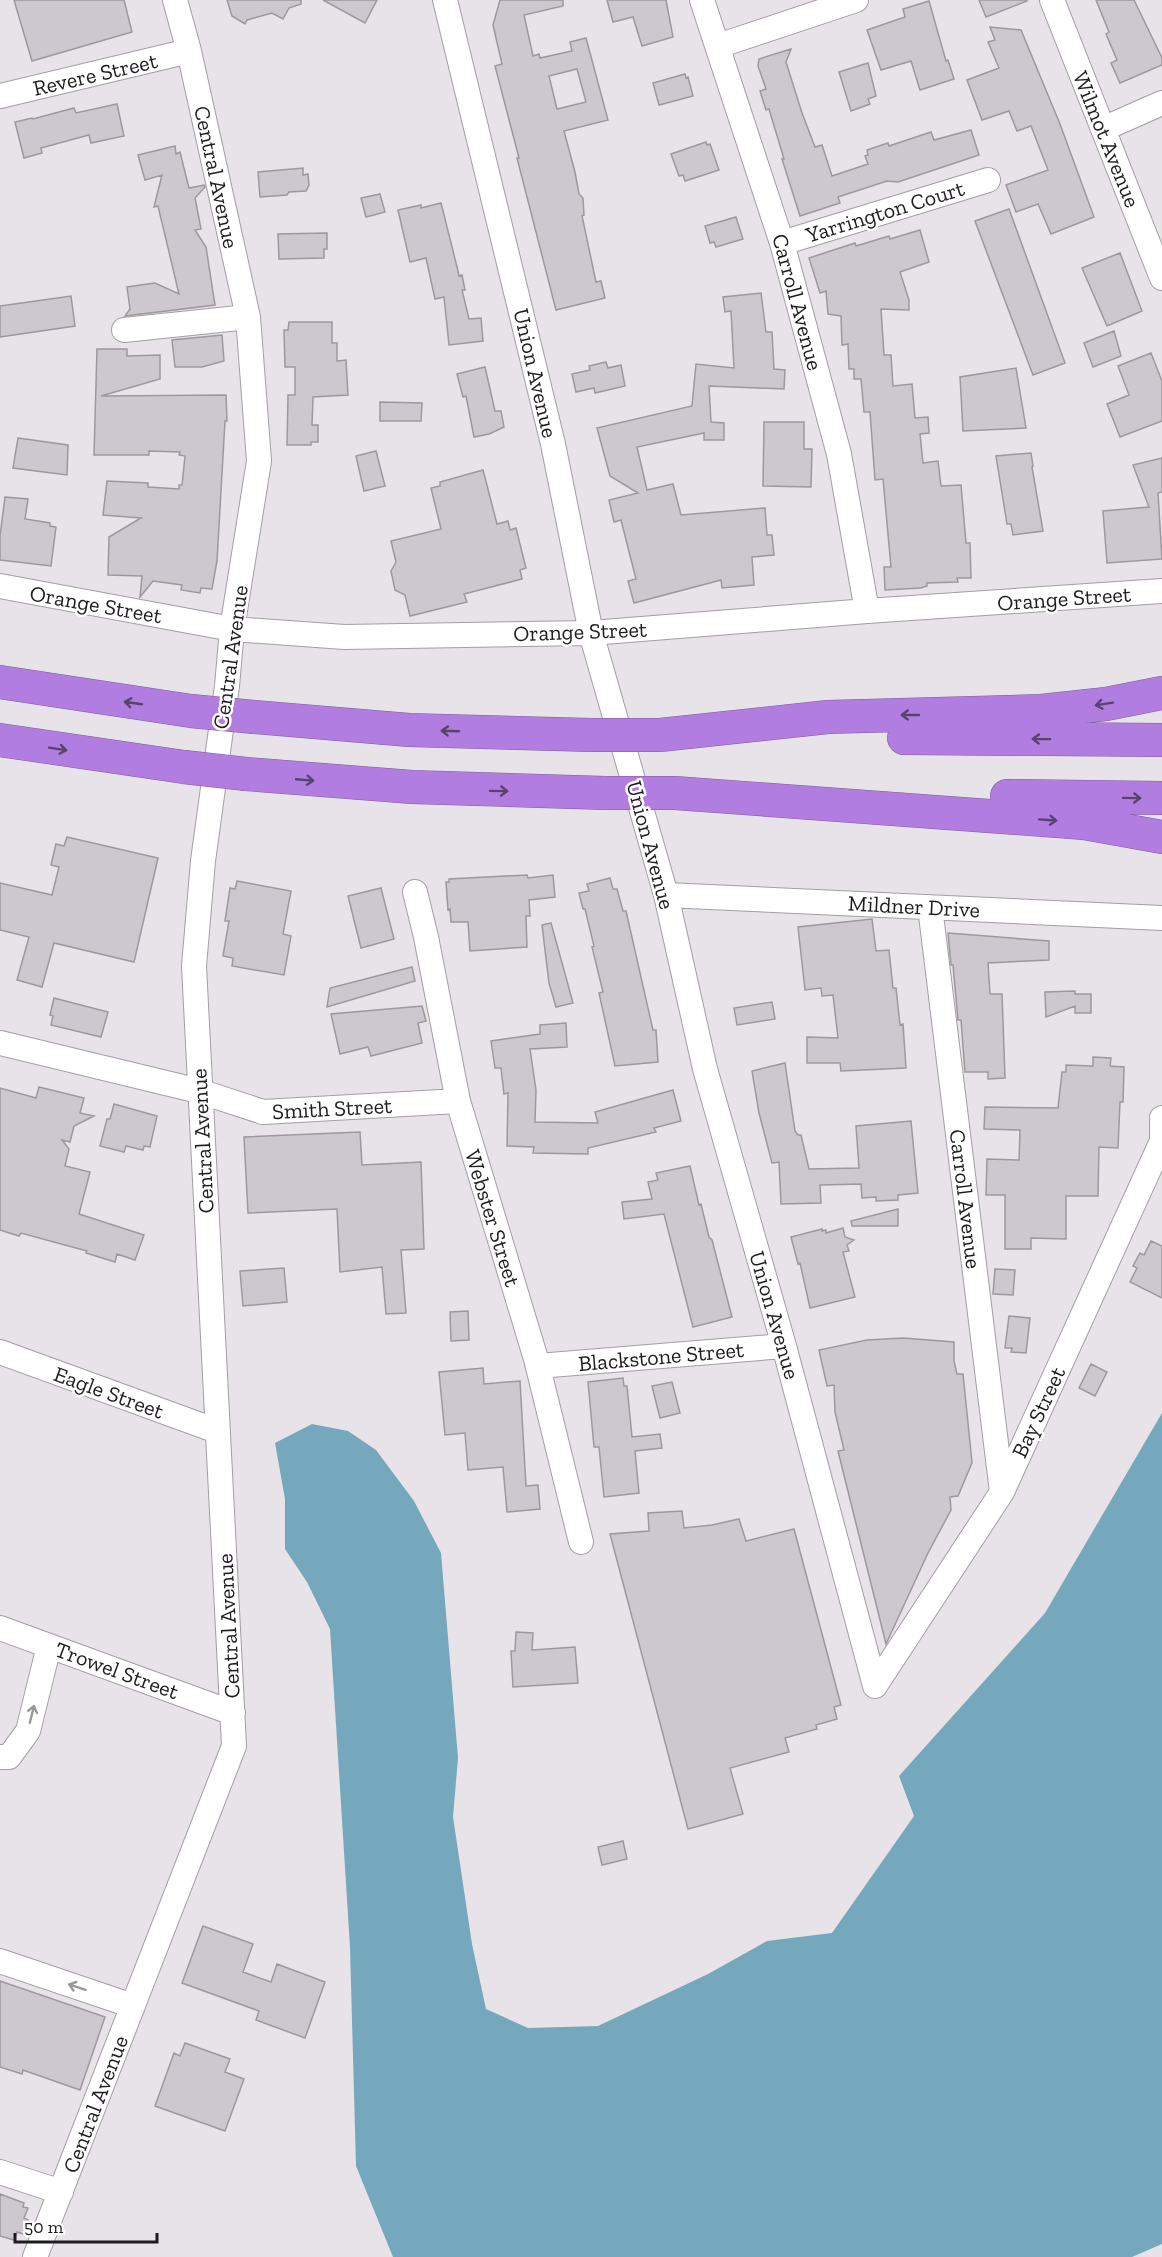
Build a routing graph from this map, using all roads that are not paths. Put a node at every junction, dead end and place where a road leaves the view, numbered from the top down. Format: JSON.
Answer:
{"nodes":[{"id":1,"x":175,"y":0,"type":"edge"},
{"id":2,"x":445,"y":0,"type":"edge"},
{"id":3,"x":702,"y":0,"type":"edge"},
{"id":4,"x":856,"y":0,"type":"edge"},
{"id":5,"x":1052,"y":0,"type":"edge"},
{"id":6,"x":718,"y":46,"type":"junction"},
{"id":7,"x":189,"y":51,"type":"junction"},
{"id":8,"x":0,"y":96,"type":"edge"},
{"id":9,"x":1162,"y":103,"type":"edge"},
{"id":10,"x":1103,"y":129,"type":"junction"},
{"id":11,"x":988,"y":180,"type":"dead end"},
{"id":12,"x":782,"y":243,"type":"junction"},
{"id":13,"x":1162,"y":278,"type":"edge"},
{"id":14,"x":248,"y":317,"type":"junction"},
{"id":15,"x":124,"y":330,"type":"dead end"},
{"id":16,"x":0,"y":586,"type":"edge"},
{"id":17,"x":1162,"y":591,"type":"edge"},
{"id":18,"x":867,"y":611,"type":"junction"},
{"id":19,"x":232,"y":629,"type":"junction"},
{"id":20,"x":591,"y":633,"type":"junction"},
{"id":21,"x":0,"y":682,"type":"edge"},
{"id":22,"x":1162,"y":693,"type":"edge"},
{"id":23,"x":660,"y":735,"type":"junction"},
{"id":24,"x":0,"y":740,"type":"edge"},
{"id":25,"x":1162,"y":740,"type":"edge"},
{"id":26,"x":675,"y":793,"type":"junction"},
{"id":27,"x":1162,"y":798,"type":"edge"},
{"id":28,"x":1162,"y":837,"type":"edge"},
{"id":29,"x":415,"y":892,"type":"dead end"},
{"id":30,"x":666,"y":895,"type":"junction"},
{"id":31,"x":930,"y":907,"type":"junction"},
{"id":32,"x":1162,"y":918,"type":"edge"},
{"id":33,"x":0,"y":1043,"type":"edge"},
{"id":34,"x":199,"y":1091,"type":"junction"},
{"id":35,"x":458,"y":1101,"type":"junction"},
{"id":36,"x":1162,"y":1118,"type":"edge"},
{"id":37,"x":784,"y":1346,"type":"junction"},
{"id":38,"x":0,"y":1353,"type":"edge"},
{"id":39,"x":538,"y":1366,"type":"junction"},
{"id":40,"x":217,"y":1431,"type":"junction"},
{"id":41,"x":1002,"y":1492,"type":"junction"},
{"id":42,"x":581,"y":1542,"type":"dead end"},
{"id":43,"x":0,"y":1628,"type":"edge"},
{"id":44,"x":49,"y":1646,"type":"junction"},
{"id":45,"x":875,"y":1686,"type":"joint"},
{"id":46,"x":233,"y":1713,"type":"junction"},
{"id":47,"x":0,"y":1757,"type":"edge"},
{"id":48,"x":0,"y":1961,"type":"edge"},
{"id":49,"x":132,"y":2006,"type":"junction"},
{"id":50,"x":0,"y":2172,"type":"edge"},
{"id":51,"x":60,"y":2192,"type":"junction"},
{"id":52,"x":35,"y":2257,"type":"edge"}],
"edges":[{"from":1,"to":7,"type":"street","name":"Central Avenue"},
{"from":2,"to":20,"type":"street","name":"Union Avenue"},
{"from":3,"to":6,"type":"street","name":"Carroll Avenue"},
{"from":4,"to":6,"type":"street"},
{"from":5,"to":10,"type":"street","name":"Wilmot Avenue"},
{"from":6,"to":12,"type":"street","name":"Carroll Avenue"},
{"from":7,"to":8,"type":"street","name":"Revere Street"},
{"from":7,"to":14,"type":"street","name":"Central Avenue"},
{"from":9,"to":10,"type":"street"},
{"from":10,"to":13,"type":"street","name":"Wilmot Avenue"},
{"from":11,"to":12,"type":"street","name":"Yarrington Court"},
{"from":12,"to":18,"type":"street","name":"Carroll Avenue"},
{"from":14,"to":15,"type":"street"},
{"from":14,"to":19,"type":"street","name":"Central Avenue"},
{"from":16,"to":19,"type":"street","name":"Orange Street"},
{"from":17,"to":18,"type":"street","name":"Orange Street"},
{"from":18,"to":20,"type":"street","name":"Orange Street"},
{"from":19,"to":20,"type":"street","name":"Orange Street"},
{"from":19,"to":34,"type":"street","name":"Central Avenue"},
{"from":20,"to":30,"type":"street","name":"Union Avenue"},
{"from":23,"to":21,"type":"highway","one_way":true,"bridge":true},
{"from":22,"to":23,"type":"highway","one_way":true},
{"from":25,"to":23,"type":"highway","one_way":true},
{"from":24,"to":26,"type":"highway","one_way":true,"bridge":true},
{"from":26,"to":27,"type":"highway","one_way":true},
{"from":26,"to":28,"type":"highway","one_way":true},
{"from":29,"to":35,"type":"street","name":"Webster Street"},
{"from":30,"to":31,"type":"street","name":"Mildner Drive"},
{"from":30,"to":37,"type":"street","name":"Union Avenue"},
{"from":31,"to":32,"type":"street","name":"Mildner Drive"},
{"from":31,"to":41,"type":"street","name":"Carroll Avenue"},
{"from":33,"to":34,"type":"street","name":"Smith Street"},
{"from":34,"to":35,"type":"street","name":"Smith Street"},
{"from":34,"to":40,"type":"street","name":"Central Avenue"},
{"from":35,"to":39,"type":"street","name":"Webster Street"},
{"from":36,"to":41,"type":"street","name":"Bay Street"},
{"from":37,"to":39,"type":"street","name":"Blackstone Street"},
{"from":37,"to":45,"type":"street","name":"Union Avenue"},
{"from":38,"to":40,"type":"street","name":"Eagle Street"},
{"from":39,"to":42,"type":"street","name":"Webster Street"},
{"from":40,"to":46,"type":"street","name":"Central Avenue"},
{"from":41,"to":45,"type":"street","name":"Bay Street"},
{"from":43,"to":44,"type":"street","name":"Trowel Street"},
{"from":44,"to":46,"type":"street","name":"Trowel Street"},
{"from":47,"to":44,"type":"street","one_way":true},
{"from":46,"to":49,"type":"street","name":"Central Avenue"},
{"from":49,"to":48,"type":"street","one_way":true},
{"from":49,"to":51,"type":"street","name":"Central Avenue"},
{"from":50,"to":51,"type":"street"},
{"from":51,"to":52,"type":"street","name":"Central Avenue"}]}
